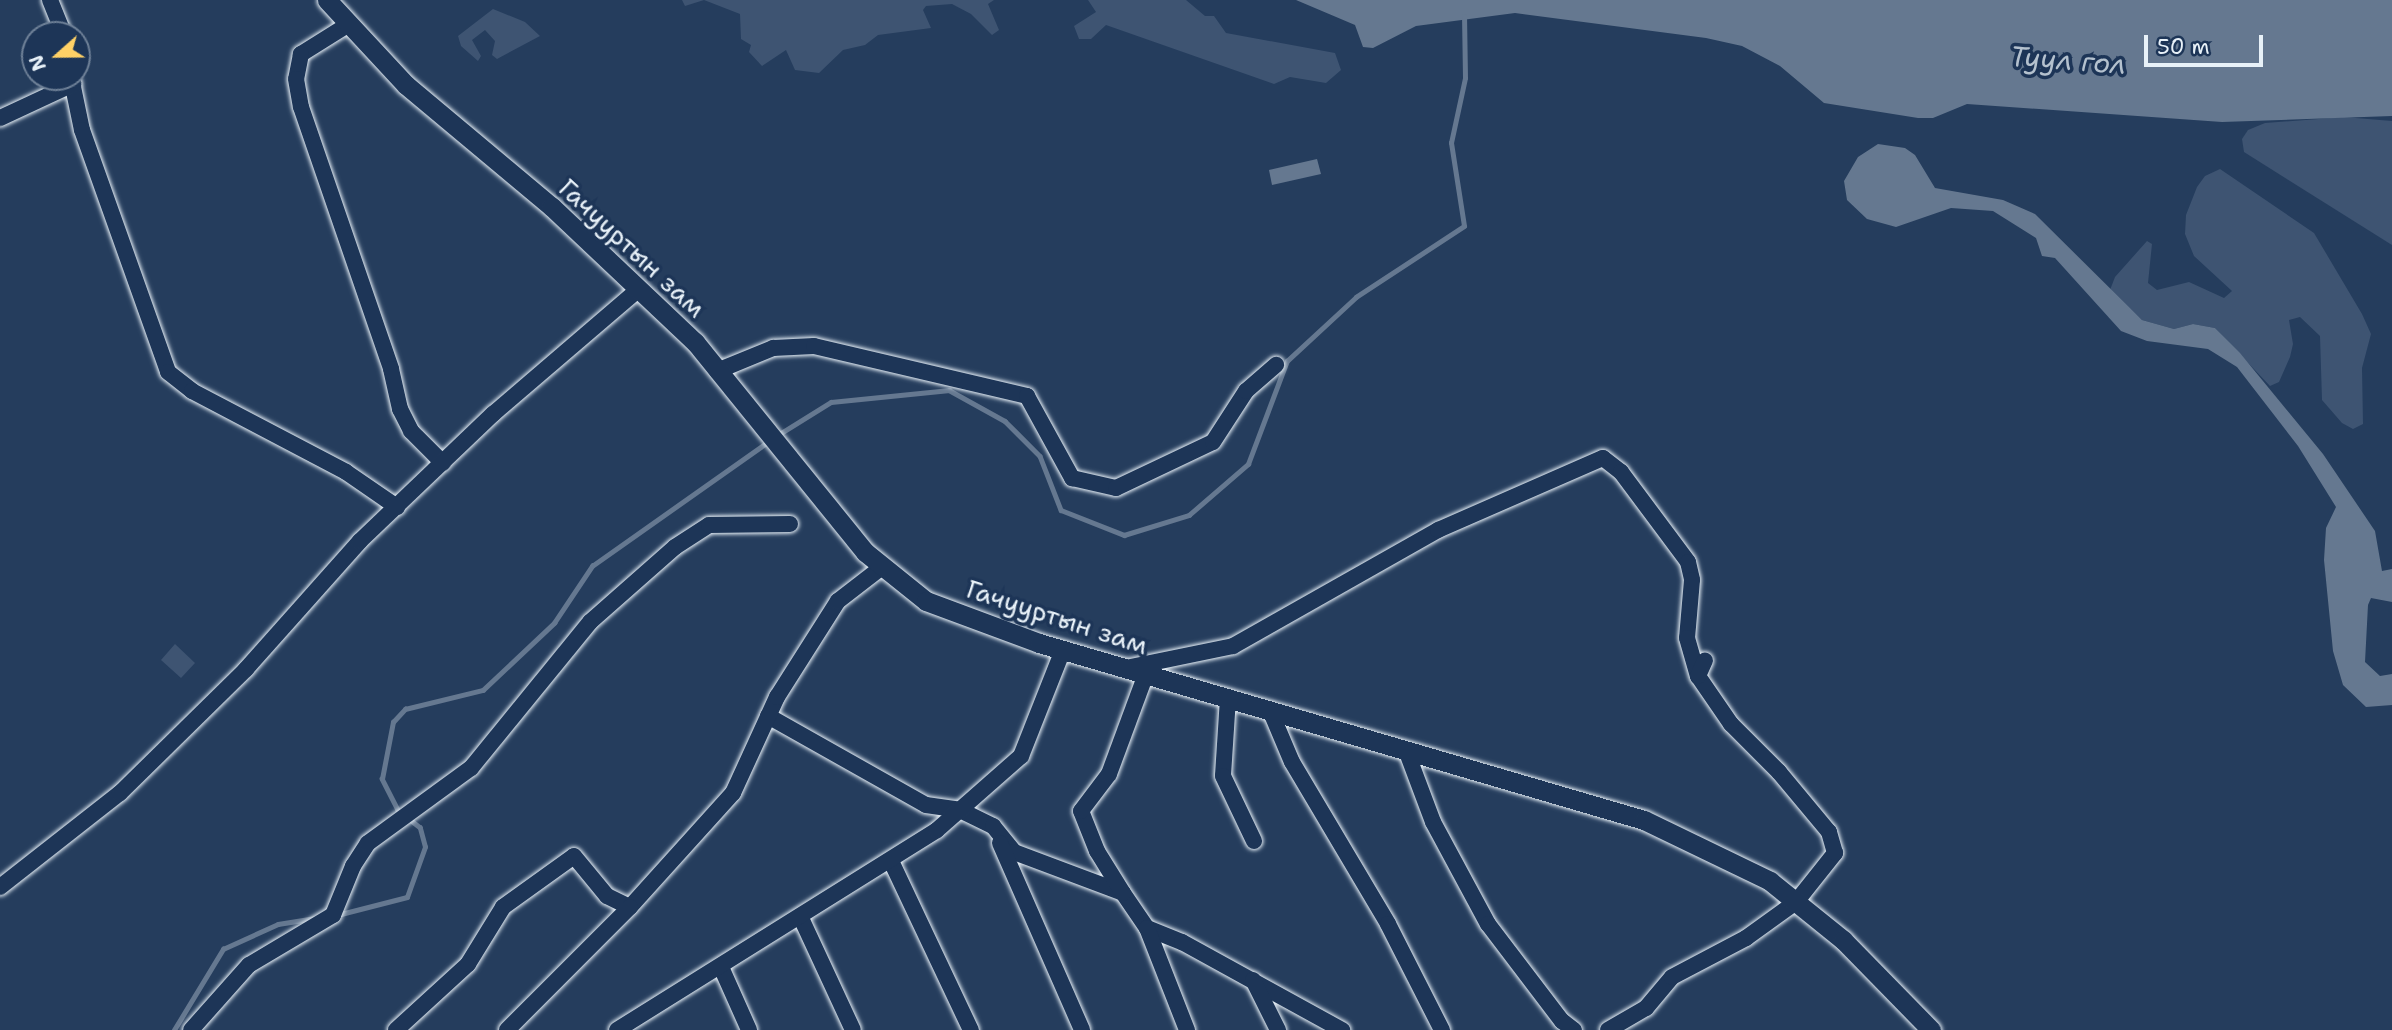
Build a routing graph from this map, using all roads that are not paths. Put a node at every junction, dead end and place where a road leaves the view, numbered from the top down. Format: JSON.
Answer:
{"nodes":[{"id":1,"x":50,"y":0,"type":"edge"},
{"id":2,"x":327,"y":0,"type":"edge"},
{"id":3,"x":58,"y":21,"type":"edge"},
{"id":4,"x":349,"y":24,"type":"junction"},
{"id":5,"x":51,"y":91,"type":"edge"},
{"id":6,"x":74,"y":91,"type":"edge"},
{"id":7,"x":0,"y":118,"type":"edge"},
{"id":8,"x":639,"y":289,"type":"junction"},
{"id":9,"x":1276,"y":365,"type":"dead end"},
{"id":10,"x":717,"y":371,"type":"junction"},
{"id":11,"x":443,"y":463,"type":"junction"},
{"id":12,"x":397,"y":507,"type":"junction"},
{"id":13,"x":790,"y":524,"type":"dead end"},
{"id":14,"x":881,"y":568,"type":"junction"},
{"id":15,"x":1063,"y":650,"type":"junction"},
{"id":16,"x":1706,"y":660,"type":"dead end"},
{"id":17,"x":1126,"y":668,"type":"junction"},
{"id":18,"x":1146,"y":674,"type":"junction"},
{"id":19,"x":1698,"y":676,"type":"junction"},
{"id":20,"x":1228,"y":698,"type":"junction"},
{"id":21,"x":1270,"y":710,"type":"junction"},
{"id":22,"x":768,"y":716,"type":"junction"},
{"id":23,"x":1406,"y":750,"type":"junction"},
{"id":24,"x":960,"y":810,"type":"junction"},
{"id":25,"x":993,"y":826,"type":"junction"},
{"id":26,"x":1254,"y":841,"type":"dead end"},
{"id":27,"x":891,"y":861,"type":"junction"},
{"id":28,"x":0,"y":887,"type":"edge"},
{"id":29,"x":1123,"y":893,"type":"junction"},
{"id":30,"x":1796,"y":902,"type":"junction"},
{"id":31,"x":630,"y":907,"type":"junction"},
{"id":32,"x":801,"y":918,"type":"junction"},
{"id":33,"x":1147,"y":928,"type":"junction"},
{"id":34,"x":720,"y":967,"type":"junction"},
{"id":35,"x":1253,"y":980,"type":"junction"},
{"id":36,"x":191,"y":1030,"type":"edge"},
{"id":37,"x":396,"y":1030,"type":"edge"},
{"id":38,"x":507,"y":1030,"type":"edge"},
{"id":39,"x":617,"y":1030,"type":"edge"},
{"id":40,"x":749,"y":1030,"type":"edge"},
{"id":41,"x":853,"y":1030,"type":"edge"},
{"id":42,"x":971,"y":1030,"type":"edge"},
{"id":43,"x":1082,"y":1030,"type":"edge"},
{"id":44,"x":1187,"y":1030,"type":"edge"},
{"id":45,"x":1278,"y":1030,"type":"edge"},
{"id":46,"x":1342,"y":1030,"type":"edge"},
{"id":47,"x":1442,"y":1030,"type":"edge"},
{"id":48,"x":1574,"y":1030,"type":"edge"},
{"id":49,"x":1608,"y":1030,"type":"edge"},
{"id":50,"x":1931,"y":1030,"type":"edge"}],
"edges":[{"from":1,"to":3,"type":"street"},
{"from":2,"to":4,"type":"main road","name":"Гачууртын зам"},
{"from":4,"to":8,"type":"main road","name":"Гачууртын зам"},
{"from":4,"to":11,"type":"street"},
{"from":5,"to":7,"type":"street"},
{"from":6,"to":12,"type":"street"},
{"from":8,"to":10,"type":"main road","name":"Гачууртын зам"},
{"from":8,"to":11,"type":"street"},
{"from":9,"to":10,"type":"street"},
{"from":10,"to":14,"type":"main road","name":"Гачууртын зам"},
{"from":11,"to":12,"type":"street"},
{"from":12,"to":28,"type":"street"},
{"from":13,"to":36,"type":"street"},
{"from":14,"to":15,"type":"main road","name":"Гачууртын зам"},
{"from":14,"to":22,"type":"street"},
{"from":15,"to":17,"type":"main road","name":"Гачууртын зам"},
{"from":15,"to":24,"type":"street"},
{"from":16,"to":19,"type":"street"},
{"from":17,"to":18,"type":"main road","name":"Гачууртын зам"},
{"from":17,"to":19,"type":"street"},
{"from":18,"to":20,"type":"main road","name":"Гачууртын зам"},
{"from":18,"to":29,"type":"street"},
{"from":19,"to":30,"type":"street"},
{"from":20,"to":21,"type":"main road","name":"Гачууртын зам"},
{"from":20,"to":26,"type":"street"},
{"from":21,"to":23,"type":"main road","name":"Гачууртын зам"},
{"from":21,"to":47,"type":"street"},
{"from":22,"to":24,"type":"street"},
{"from":22,"to":31,"type":"street"},
{"from":23,"to":30,"type":"main road","name":"Гачууртын зам"},
{"from":23,"to":48,"type":"street"},
{"from":24,"to":25,"type":"street"},
{"from":24,"to":27,"type":"street"},
{"from":25,"to":29,"type":"street"},
{"from":25,"to":43,"type":"street"},
{"from":27,"to":32,"type":"street"},
{"from":27,"to":42,"type":"street"},
{"from":29,"to":33,"type":"street"},
{"from":30,"to":49,"type":"street"},
{"from":30,"to":50,"type":"main road","name":"Гачууртын зам"},
{"from":31,"to":37,"type":"street"},
{"from":31,"to":38,"type":"street"},
{"from":32,"to":34,"type":"street"},
{"from":32,"to":41,"type":"street"},
{"from":33,"to":35,"type":"street"},
{"from":33,"to":44,"type":"street"},
{"from":34,"to":39,"type":"street"},
{"from":34,"to":40,"type":"street"},
{"from":35,"to":45,"type":"street"},
{"from":35,"to":46,"type":"street"}]}
